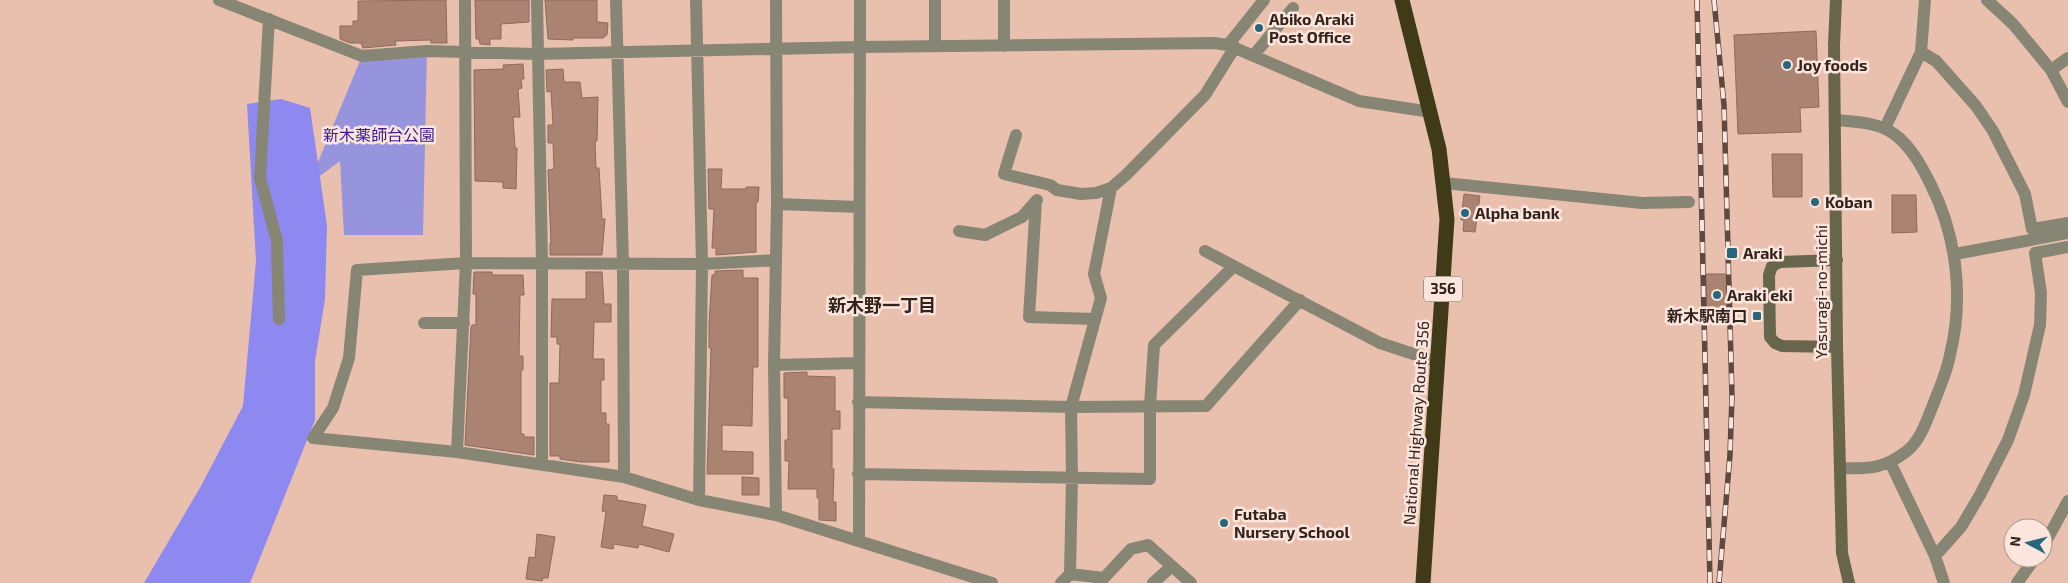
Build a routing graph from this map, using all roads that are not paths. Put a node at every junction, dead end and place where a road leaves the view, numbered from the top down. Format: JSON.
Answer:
{"nodes":[{"id":1,"x":219,"y":0,"type":"edge"},
{"id":2,"x":465,"y":0,"type":"edge"},
{"id":3,"x":537,"y":0,"type":"edge"},
{"id":4,"x":616,"y":0,"type":"edge"},
{"id":5,"x":696,"y":0,"type":"edge"},
{"id":6,"x":776,"y":0,"type":"edge"},
{"id":7,"x":860,"y":0,"type":"edge"},
{"id":8,"x":935,"y":0,"type":"edge"},
{"id":9,"x":1004,"y":0,"type":"edge"},
{"id":10,"x":1264,"y":0,"type":"edge"},
{"id":11,"x":1402,"y":0,"type":"edge"},
{"id":12,"x":1836,"y":0,"type":"edge"},
{"id":13,"x":1925,"y":0,"type":"edge"},
{"id":14,"x":1987,"y":0,"type":"edge"},
{"id":15,"x":1293,"y":8,"type":"dead end"},
{"id":16,"x":268,"y":20,"type":"junction"},
{"id":17,"x":860,"y":46,"type":"junction"},
{"id":18,"x":935,"y":46,"type":"junction"},
{"id":19,"x":1004,"y":46,"type":"junction"},
{"id":20,"x":1231,"y":46,"type":"junction"},
{"id":21,"x":776,"y":48,"type":"junction"},
{"id":22,"x":697,"y":51,"type":"junction"},
{"id":23,"x":616,"y":52,"type":"junction"},
{"id":24,"x":1921,"y":52,"type":"junction"},
{"id":25,"x":464,"y":53,"type":"junction"},
{"id":26,"x":537,"y":54,"type":"junction"},
{"id":27,"x":1253,"y":56,"type":"junction"},
{"id":28,"x":2068,"y":58,"type":"edge"},
{"id":29,"x":2051,"y":70,"type":"junction"},
{"id":30,"x":2068,"y":102,"type":"edge"},
{"id":31,"x":1431,"y":112,"type":"junction"},
{"id":32,"x":1835,"y":120,"type":"junction"},
{"id":33,"x":1885,"y":128,"type":"junction"},
{"id":34,"x":1016,"y":135,"type":"dead end"},
{"id":35,"x":1444,"y":183,"type":"junction"},
{"id":36,"x":1050,"y":185,"type":"junction"},
{"id":37,"x":1110,"y":188,"type":"junction"},
{"id":38,"x":1036,"y":201,"type":"junction"},
{"id":39,"x":1689,"y":202,"type":"dead end"},
{"id":40,"x":777,"y":204,"type":"junction"},
{"id":41,"x":859,"y":206,"type":"junction"},
{"id":42,"x":2068,"y":223,"type":"edge"},
{"id":43,"x":959,"y":231,"type":"dead end"},
{"id":44,"x":2068,"y":233,"type":"edge"},
{"id":45,"x":2068,"y":247,"type":"edge"},
{"id":46,"x":1205,"y":251,"type":"dead end"},
{"id":47,"x":1954,"y":254,"type":"junction"},
{"id":48,"x":776,"y":260,"type":"junction"},
{"id":49,"x":1837,"y":260,"type":"junction"},
{"id":50,"x":466,"y":263,"type":"junction"},
{"id":51,"x":542,"y":263,"type":"junction"},
{"id":52,"x":623,"y":264,"type":"junction"},
{"id":53,"x":702,"y":264,"type":"junction"},
{"id":54,"x":1233,"y":267,"type":"junction"},
{"id":55,"x":1300,"y":300,"type":"junction"},
{"id":56,"x":279,"y":319,"type":"dead end"},
{"id":57,"x":1095,"y":319,"type":"junction"},
{"id":58,"x":424,"y":323,"type":"dead end"},
{"id":59,"x":464,"y":323,"type":"junction"},
{"id":60,"x":1837,"y":347,"type":"junction"},
{"id":61,"x":1438,"y":362,"type":"junction"},
{"id":62,"x":859,"y":363,"type":"junction"},
{"id":63,"x":774,"y":365,"type":"junction"},
{"id":64,"x":858,"y":402,"type":"junction"},
{"id":65,"x":1150,"y":406,"type":"junction"},
{"id":66,"x":1071,"y":407,"type":"junction"},
{"id":67,"x":457,"y":452,"type":"junction"},
{"id":68,"x":1890,"y":462,"type":"junction"},
{"id":69,"x":542,"y":464,"type":"junction"},
{"id":70,"x":1840,"y":468,"type":"junction"},
{"id":71,"x":858,"y":474,"type":"junction"},
{"id":72,"x":624,"y":476,"type":"junction"},
{"id":73,"x":1072,"y":479,"type":"junction"},
{"id":74,"x":699,"y":500,"type":"junction"},
{"id":75,"x":2068,"y":501,"type":"edge"},
{"id":76,"x":776,"y":515,"type":"junction"},
{"id":77,"x":2053,"y":529,"type":"edge"},
{"id":78,"x":859,"y":541,"type":"junction"},
{"id":79,"x":1935,"y":556,"type":"junction"},
{"id":80,"x":1172,"y":566,"type":"junction"},
{"id":81,"x":2028,"y":568,"type":"edge"},
{"id":82,"x":1065,"y":578,"type":"edge"},
{"id":83,"x":992,"y":583,"type":"edge"},
{"id":84,"x":1153,"y":583,"type":"edge"},
{"id":85,"x":1191,"y":583,"type":"edge"},
{"id":86,"x":1423,"y":583,"type":"edge"},
{"id":87,"x":1849,"y":583,"type":"edge"},
{"id":88,"x":1944,"y":583,"type":"edge"},
{"id":89,"x":2017,"y":583,"type":"edge"}],
"edges":[{"from":1,"to":16,"type":"street"},
{"from":2,"to":25,"type":"street"},
{"from":3,"to":26,"type":"street"},
{"from":4,"to":23,"type":"street"},
{"from":5,"to":22,"type":"street"},
{"from":6,"to":21,"type":"street"},
{"from":7,"to":17,"type":"street"},
{"from":8,"to":18,"type":"street"},
{"from":9,"to":19,"type":"street"},
{"from":10,"to":20,"type":"street"},
{"from":11,"to":31,"type":"highway","name":"National Highway Route 356","number":"356"},
{"from":12,"to":32,"type":"street","name":"Yasuragi-no-michi"},
{"from":13,"to":24,"type":"street"},
{"from":14,"to":29,"type":"street"},
{"from":15,"to":27,"type":"street"},
{"from":16,"to":25,"type":"street"},
{"from":16,"to":56,"type":"street"},
{"from":17,"to":18,"type":"street"},
{"from":17,"to":21,"type":"street"},
{"from":17,"to":41,"type":"street"},
{"from":18,"to":19,"type":"street"},
{"from":19,"to":20,"type":"street"},
{"from":20,"to":27,"type":"street"},
{"from":20,"to":37,"type":"street"},
{"from":21,"to":22,"type":"street"},
{"from":21,"to":40,"type":"street"},
{"from":22,"to":23,"type":"street"},
{"from":22,"to":53,"type":"street"},
{"from":23,"to":26,"type":"street"},
{"from":23,"to":52,"type":"street"},
{"from":24,"to":33,"type":"street"},
{"from":24,"to":42,"type":"street"},
{"from":25,"to":26,"type":"street"},
{"from":25,"to":50,"type":"street"},
{"from":26,"to":51,"type":"street"},
{"from":27,"to":31,"type":"street"},
{"from":28,"to":29,"type":"street"},
{"from":29,"to":30,"type":"street"},
{"from":31,"to":35,"type":"highway","name":"National Highway Route 356","number":"356"},
{"from":32,"to":33,"type":"street"},
{"from":32,"to":49,"type":"street","name":"Yasuragi-no-michi"},
{"from":33,"to":47,"type":"street"},
{"from":34,"to":36,"type":"street"},
{"from":35,"to":39,"type":"street"},
{"from":35,"to":61,"type":"highway","name":"National Highway Route 356","number":"356"},
{"from":36,"to":37,"type":"street"},
{"from":36,"to":38,"type":"street"},
{"from":37,"to":57,"type":"street"},
{"from":38,"to":43,"type":"street"},
{"from":38,"to":57,"type":"street"},
{"from":40,"to":41,"type":"street"},
{"from":40,"to":48,"type":"street"},
{"from":41,"to":62,"type":"street"},
{"from":44,"to":47,"type":"street"},
{"from":45,"to":79,"type":"street"},
{"from":46,"to":54,"type":"street"},
{"from":47,"to":68,"type":"street"},
{"from":48,"to":53,"type":"street"},
{"from":48,"to":63,"type":"street"},
{"from":49,"to":60,"type":"street","name":"Yasuragi-no-michi"},
{"from":49,"to":60,"type":"street"},
{"from":50,"to":51,"type":"street"},
{"from":50,"to":59,"type":"street"},
{"from":50,"to":67,"type":"street"},
{"from":51,"to":52,"type":"street"},
{"from":51,"to":69,"type":"street"},
{"from":52,"to":53,"type":"street"},
{"from":52,"to":72,"type":"street"},
{"from":53,"to":74,"type":"street"},
{"from":54,"to":55,"type":"street"},
{"from":54,"to":65,"type":"street"},
{"from":55,"to":61,"type":"street"},
{"from":55,"to":65,"type":"street"},
{"from":57,"to":66,"type":"street"},
{"from":58,"to":59,"type":"street"},
{"from":59,"to":67,"type":"street"},
{"from":60,"to":70,"type":"street","name":"Yasuragi-no-michi"},
{"from":61,"to":86,"type":"highway","name":"National Highway Route 356","number":"356"},
{"from":62,"to":63,"type":"street"},
{"from":62,"to":64,"type":"street"},
{"from":63,"to":76,"type":"street"},
{"from":64,"to":66,"type":"street"},
{"from":64,"to":71,"type":"street"},
{"from":65,"to":66,"type":"street"},
{"from":65,"to":73,"type":"street"},
{"from":66,"to":73,"type":"street"},
{"from":67,"to":69,"type":"street"},
{"from":68,"to":70,"type":"street"},
{"from":68,"to":79,"type":"street"},
{"from":69,"to":72,"type":"street"},
{"from":70,"to":87,"type":"street","name":"Yasuragi-no-michi"},
{"from":71,"to":73,"type":"street"},
{"from":71,"to":78,"type":"street"},
{"from":72,"to":74,"type":"street"},
{"from":73,"to":82,"type":"street"},
{"from":74,"to":76,"type":"street"},
{"from":75,"to":77,"type":"street"},
{"from":76,"to":78,"type":"street"},
{"from":78,"to":83,"type":"street"},
{"from":79,"to":88,"type":"street"},
{"from":80,"to":82,"type":"street"},
{"from":80,"to":84,"type":"street"},
{"from":80,"to":85,"type":"street"},
{"from":81,"to":89,"type":"street"}]}
